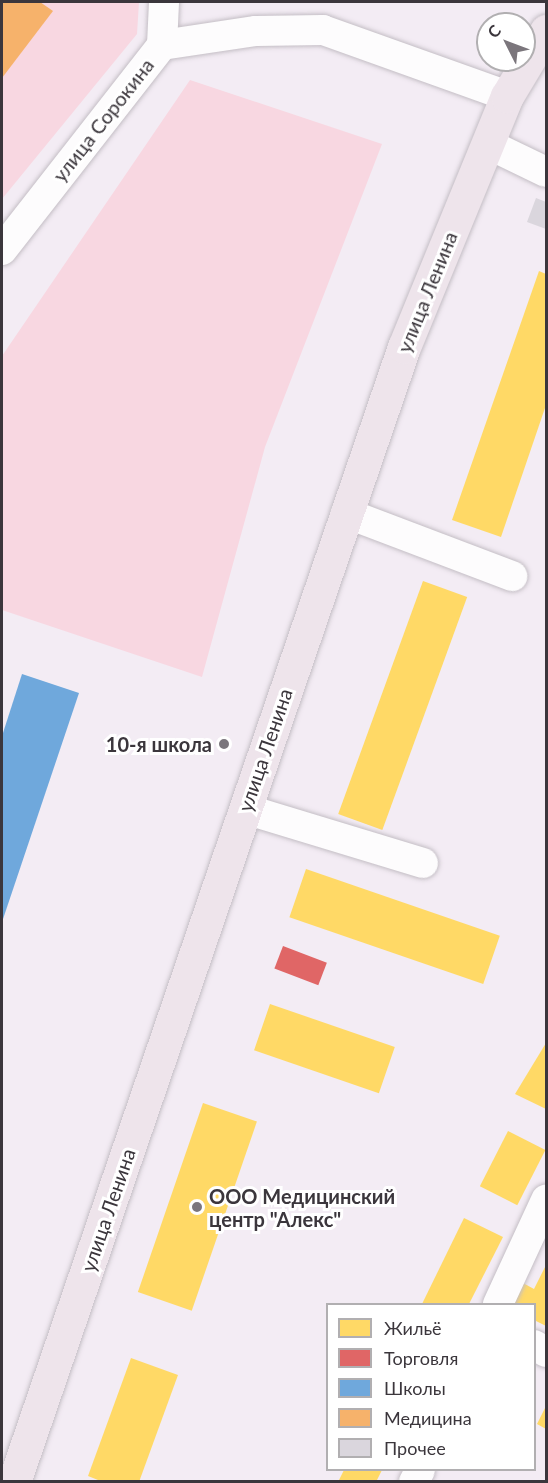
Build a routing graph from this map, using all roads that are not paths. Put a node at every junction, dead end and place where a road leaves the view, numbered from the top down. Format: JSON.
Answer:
{"nodes":[{"id":1,"x":164,"y":2,"type":"edge"},
{"id":2,"x":546,"y":31,"type":"edge"},
{"id":3,"x":162,"y":45,"type":"junction"},
{"id":4,"x":507,"y":96,"type":"junction"},
{"id":5,"x":488,"y":144,"type":"junction"},
{"id":6,"x":546,"y":172,"type":"edge"},
{"id":7,"x":2,"y":250,"type":"edge"},
{"id":8,"x":346,"y":513,"type":"junction"},
{"id":9,"x":512,"y":576,"type":"dead end"},
{"id":10,"x":245,"y":808,"type":"junction"},
{"id":11,"x":423,"y":863,"type":"dead end"},
{"id":12,"x":546,"y":1200,"type":"edge"},
{"id":13,"x":499,"y":1303,"type":"edge"},
{"id":14,"x":15,"y":1482,"type":"edge"}],
"edges":[{"from":1,"to":3,"type":"street"},
{"from":2,"to":4,"type":"main road","name":"улица Ленина"},
{"from":3,"to":4,"type":"street","name":"улица Сорокина"},
{"from":3,"to":7,"type":"street","name":"улица Сорокина"},
{"from":4,"to":5,"type":"main road","name":"улица Ленина"},
{"from":5,"to":6,"type":"street"},
{"from":5,"to":8,"type":"main road","name":"улица Ленина"},
{"from":8,"to":9,"type":"street"},
{"from":8,"to":10,"type":"main road","name":"улица Ленина"},
{"from":10,"to":11,"type":"street"},
{"from":10,"to":14,"type":"main road","name":"улица Ленина"},
{"from":12,"to":13,"type":"street"}]}
